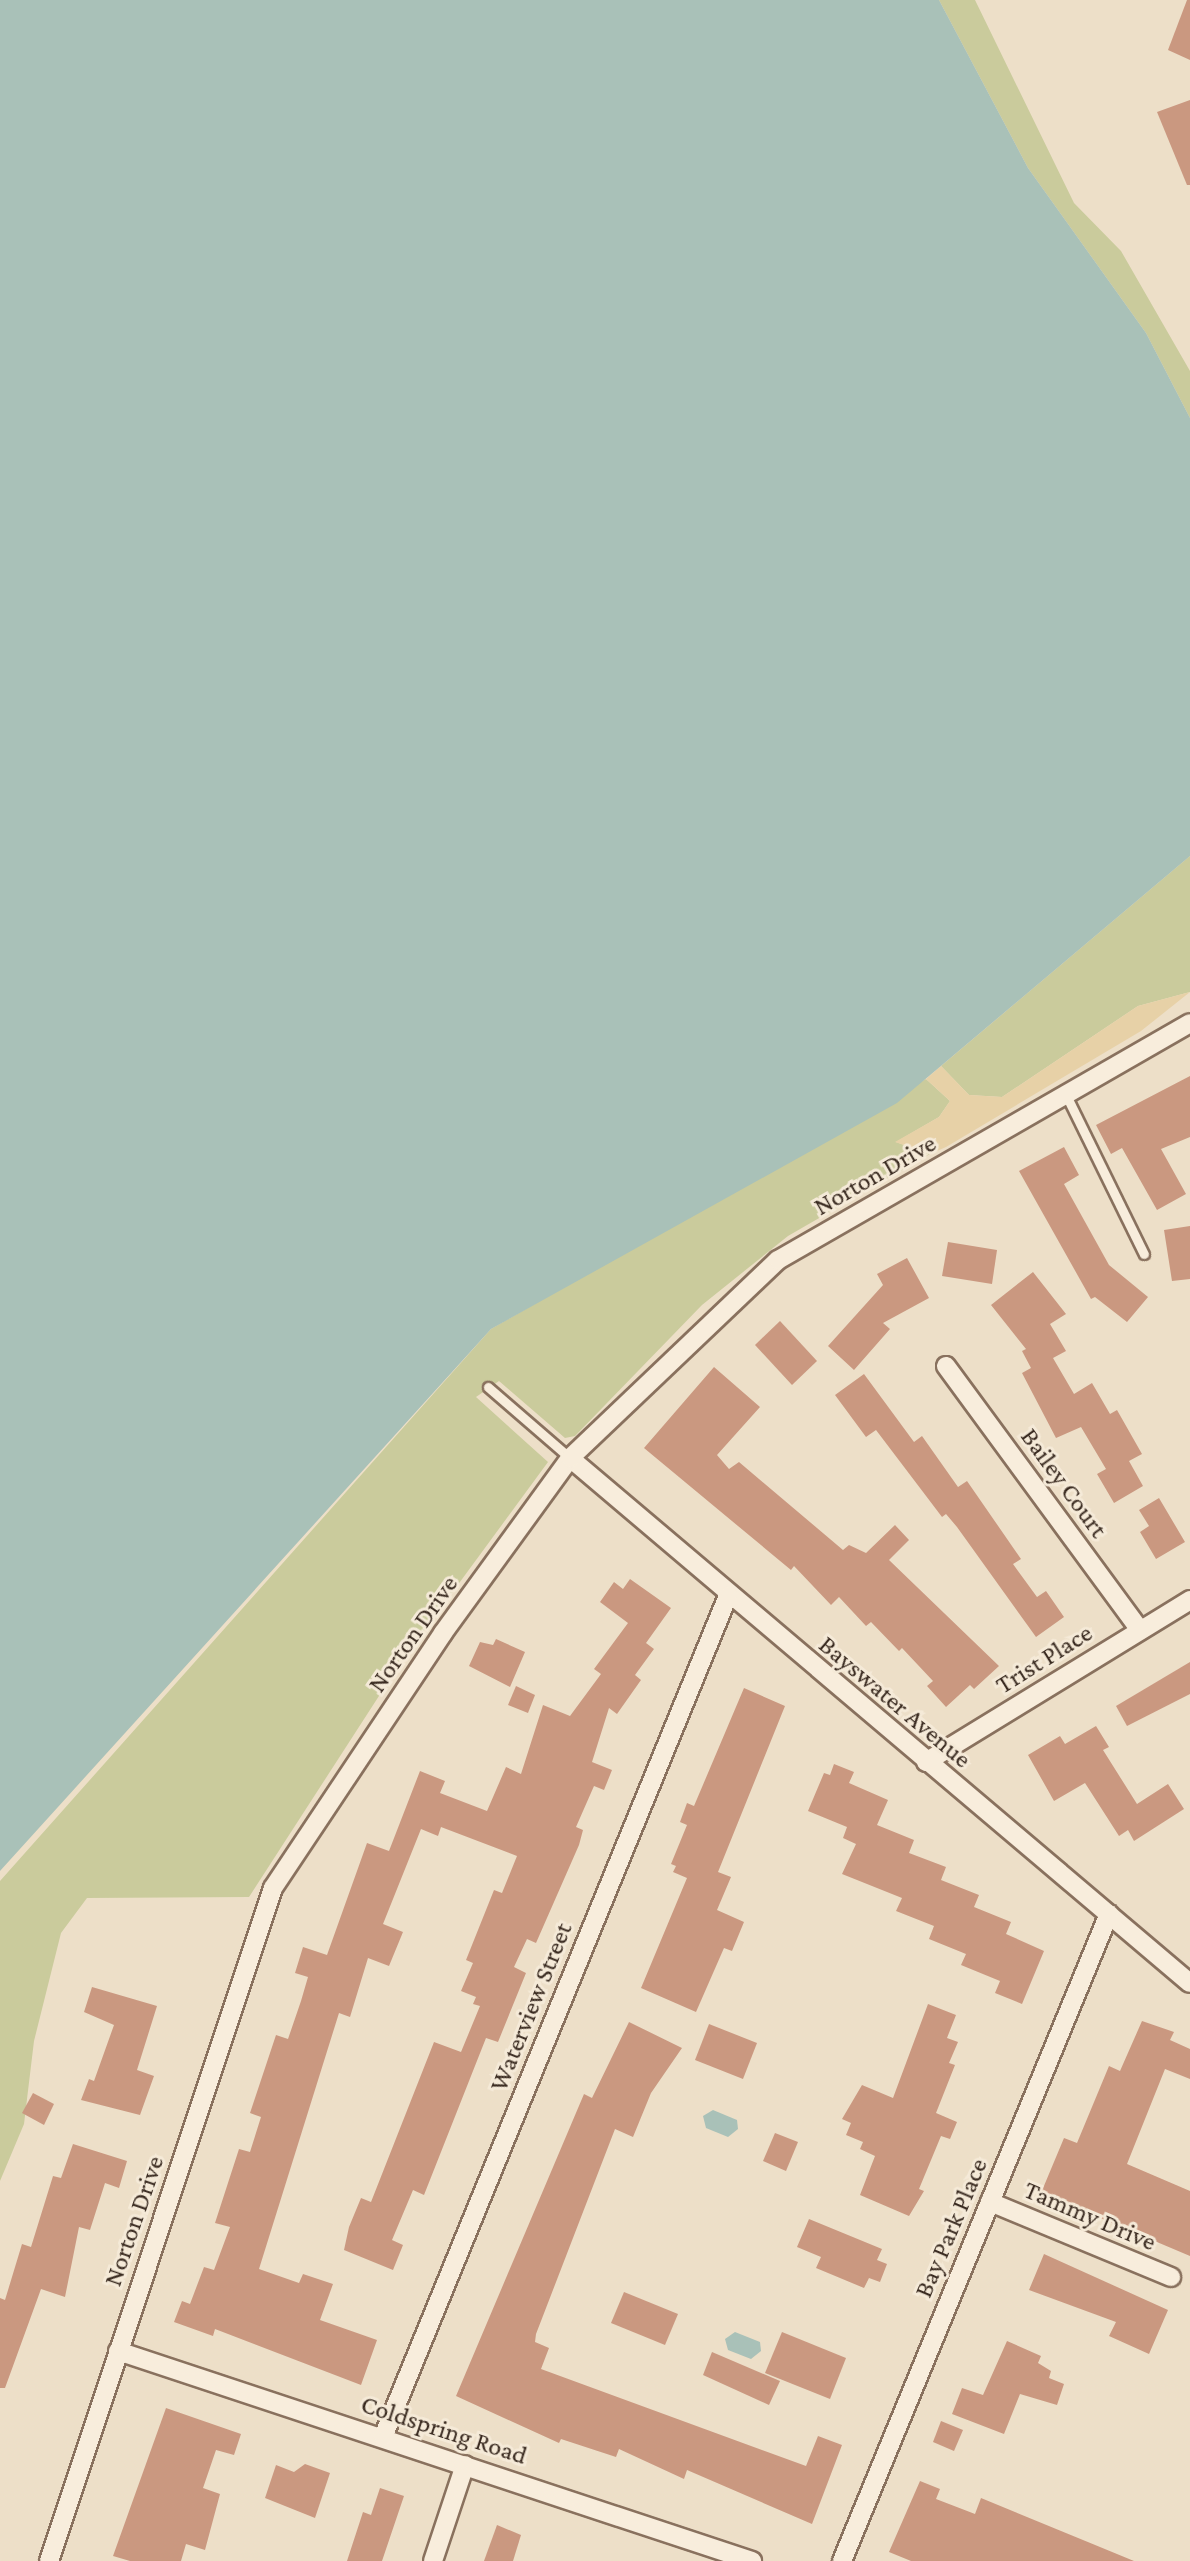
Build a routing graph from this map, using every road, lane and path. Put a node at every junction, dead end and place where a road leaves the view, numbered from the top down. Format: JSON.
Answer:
{"nodes":[{"id":1,"x":1190,"y":1023,"type":"edge"},
{"id":2,"x":1066,"y":1095,"type":"junction"},
{"id":3,"x":1144,"y":1254,"type":"dead end"},
{"id":4,"x":946,"y":1366,"type":"dead end"},
{"id":5,"x":488,"y":1387,"type":"dead end"},
{"id":6,"x":570,"y":1458,"type":"junction"},
{"id":7,"x":728,"y":1596,"type":"junction"},
{"id":8,"x":1190,"y":1600,"type":"edge"},
{"id":9,"x":1140,"y":1630,"type":"junction"},
{"id":10,"x":926,"y":1762,"type":"junction"},
{"id":11,"x":1109,"y":1914,"type":"junction"},
{"id":12,"x":1190,"y":1983,"type":"edge"},
{"id":13,"x":990,"y":2202,"type":"junction"},
{"id":14,"x":1171,"y":2277,"type":"dead end"},
{"id":15,"x":118,"y":2351,"type":"junction"},
{"id":16,"x":383,"y":2437,"type":"junction"},
{"id":17,"x":465,"y":2465,"type":"junction"},
{"id":18,"x":49,"y":2561,"type":"edge"},
{"id":19,"x":433,"y":2561,"type":"edge"},
{"id":20,"x":752,"y":2561,"type":"edge"},
{"id":21,"x":842,"y":2561,"type":"edge"}],
"edges":[{"from":1,"to":2,"type":"street","name":"Norton Drive"},
{"from":2,"to":3,"type":"lane"},
{"from":2,"to":6,"type":"street","name":"Norton Drive"},
{"from":4,"to":9,"type":"street","name":"Bailey Court"},
{"from":5,"to":6,"type":"lane"},
{"from":6,"to":7,"type":"street","name":"Bayswater Avenue"},
{"from":6,"to":15,"type":"street","name":"Norton Drive"},
{"from":7,"to":10,"type":"street","name":"Bayswater Avenue"},
{"from":7,"to":16,"type":"street","name":"Waterview Street"},
{"from":8,"to":9,"type":"street","name":"Trist Place"},
{"from":9,"to":10,"type":"street","name":"Trist Place"},
{"from":10,"to":11,"type":"street","name":"Bayswater Avenue"},
{"from":11,"to":12,"type":"street","name":"Bayswater Avenue"},
{"from":11,"to":13,"type":"street","name":"Bay Park Place"},
{"from":13,"to":14,"type":"street","name":"Tammy Drive"},
{"from":13,"to":21,"type":"street","name":"Bay Park Place"},
{"from":15,"to":16,"type":"street","name":"Coldspring Road"},
{"from":15,"to":18,"type":"street","name":"Norton Drive"},
{"from":16,"to":17,"type":"street","name":"Coldspring Road"},
{"from":17,"to":19,"type":"street"},
{"from":17,"to":20,"type":"street","name":"Coldspring Road"}]}
